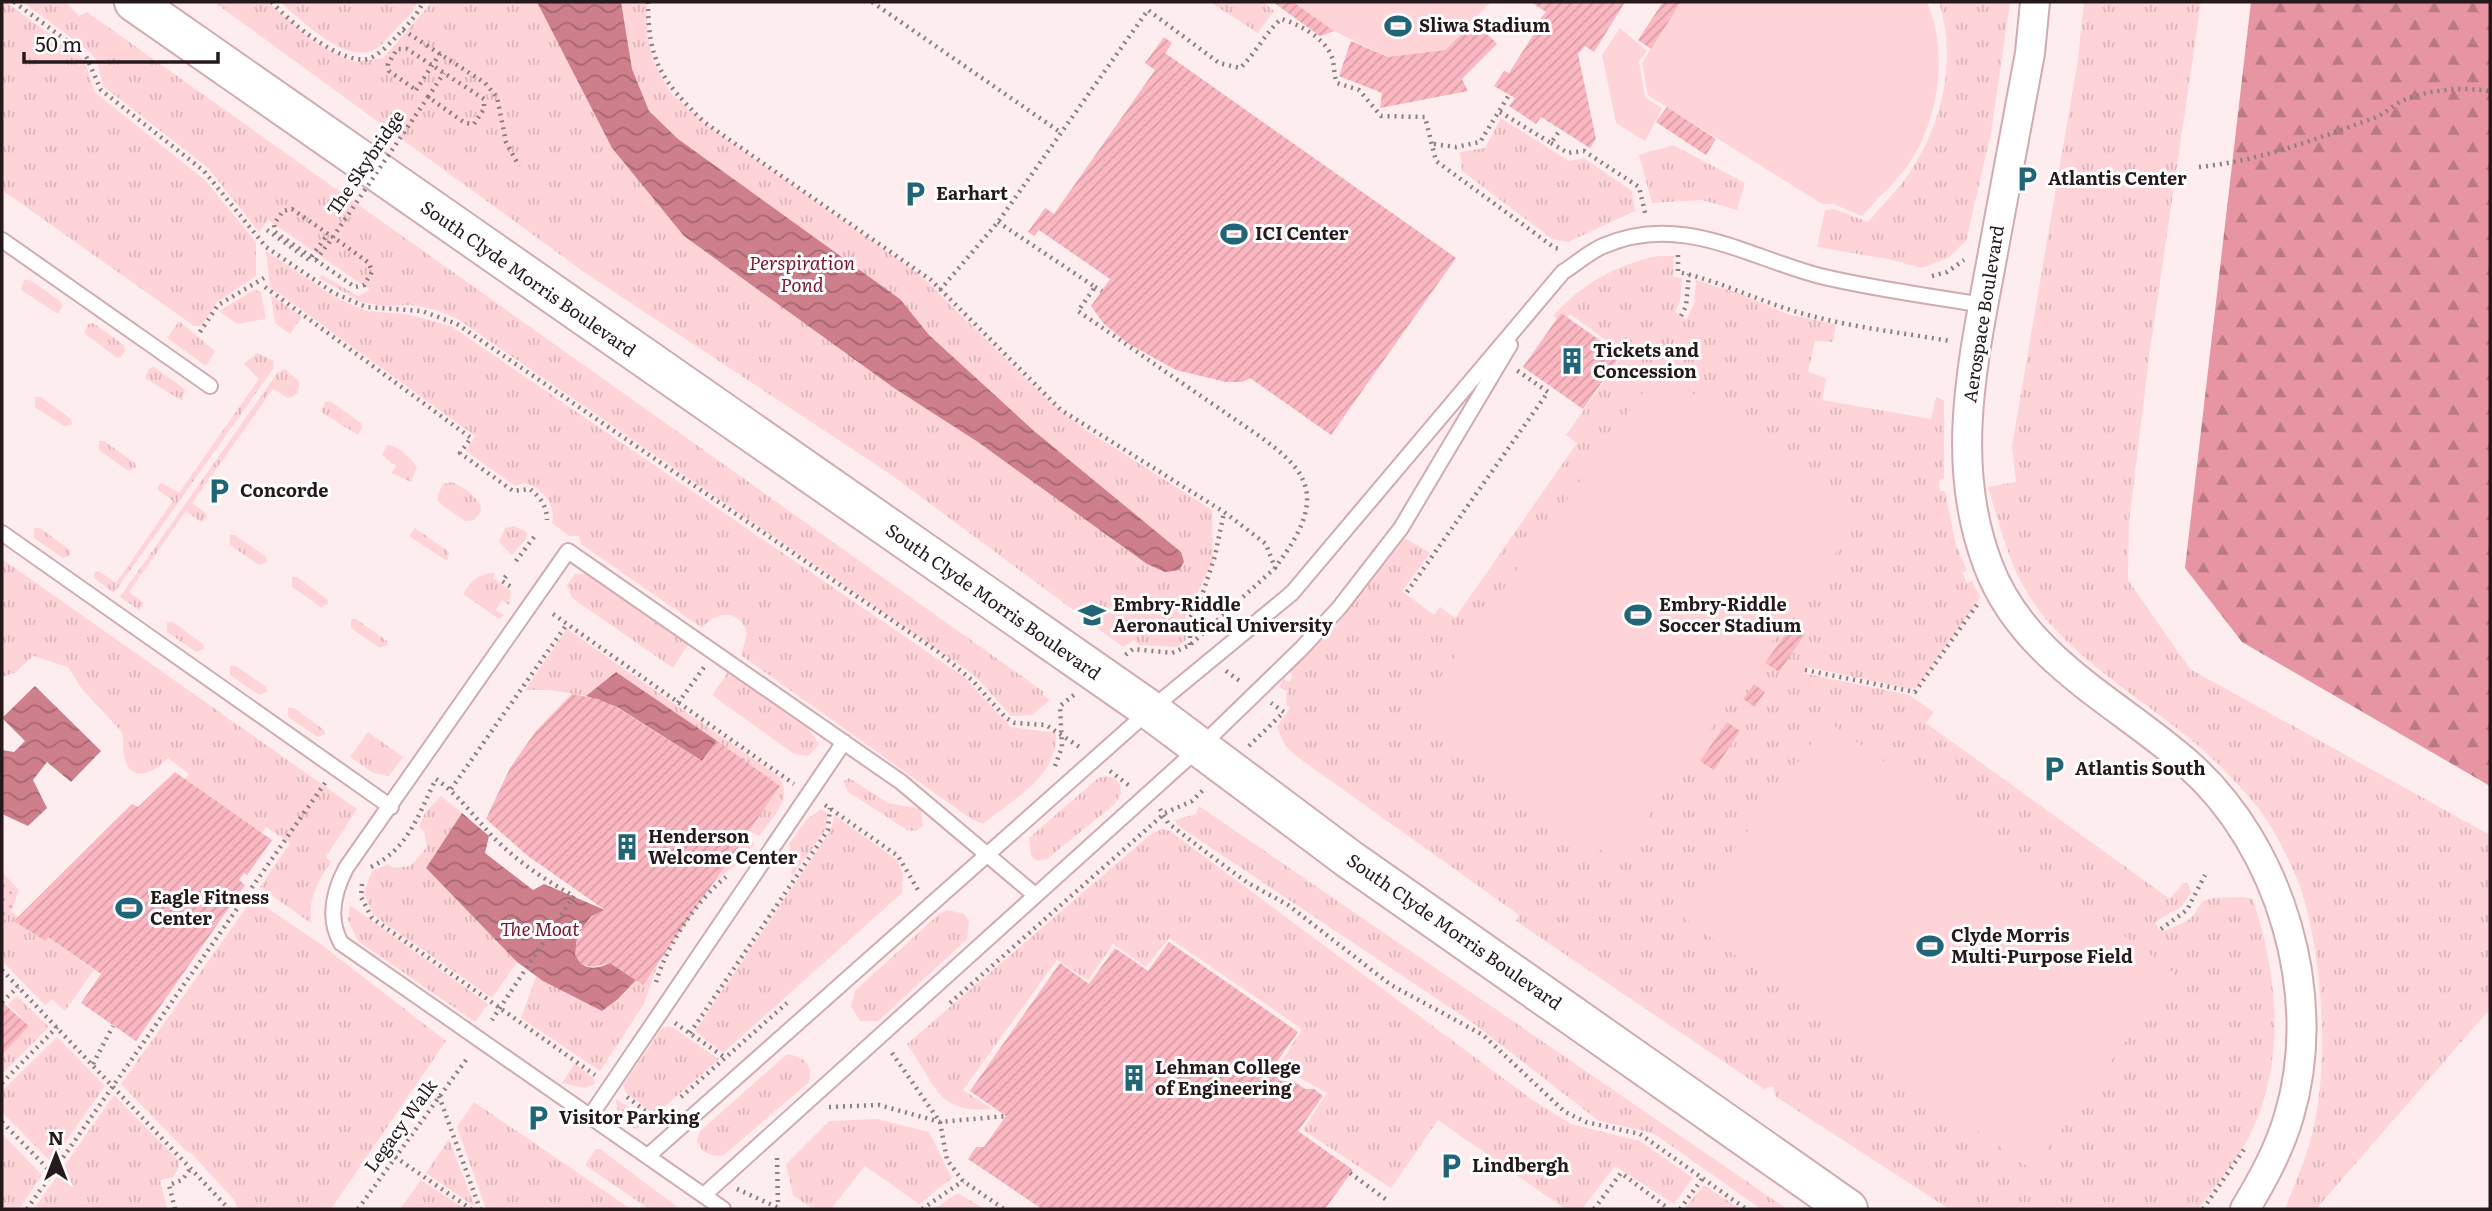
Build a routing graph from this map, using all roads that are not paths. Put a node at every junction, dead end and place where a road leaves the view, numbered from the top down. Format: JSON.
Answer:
{"nodes":[{"id":1,"x":134,"y":2,"type":"edge"},
{"id":2,"x":2035,"y":2,"type":"edge"},
{"id":3,"x":2,"y":240,"type":"edge"},
{"id":4,"x":1984,"y":306,"type":"junction"},
{"id":5,"x":1529,"y":312,"type":"junction"},
{"id":6,"x":210,"y":386,"type":"dead end"},
{"id":7,"x":2,"y":533,"type":"edge"},
{"id":8,"x":1150,"y":710,"type":"junction"},
{"id":9,"x":845,"y":743,"type":"junction"},
{"id":10,"x":1200,"y":747,"type":"junction"},
{"id":11,"x":391,"y":807,"type":"junction"},
{"id":12,"x":990,"y":854,"type":"junction"},
{"id":13,"x":1035,"y":895,"type":"junction"},
{"id":14,"x":591,"y":1115,"type":"junction"},
{"id":15,"x":649,"y":1155,"type":"junction"},
{"id":16,"x":705,"y":1194,"type":"junction"},
{"id":17,"x":723,"y":1209,"type":"edge"},
{"id":18,"x":1848,"y":1209,"type":"edge"},
{"id":19,"x":2245,"y":1209,"type":"edge"}],
"edges":[{"from":1,"to":8,"type":"main road","name":"South Clyde Morris Boulevard"},
{"from":2,"to":4,"type":"street","name":"Aerospace Boulevard"},
{"from":3,"to":6,"type":"lane"},
{"from":4,"to":5,"type":"lane"},
{"from":4,"to":19,"type":"street","name":"Aerospace Boulevard"},
{"from":5,"to":8,"type":"lane"},
{"from":5,"to":10,"type":"lane"},
{"from":7,"to":11,"type":"lane"},
{"from":8,"to":10,"type":"main road","name":"South Clyde Morris Boulevard"},
{"from":8,"to":12,"type":"lane"},
{"from":9,"to":11,"type":"lane"},
{"from":9,"to":12,"type":"lane"},
{"from":9,"to":14,"type":"lane"},
{"from":10,"to":13,"type":"lane"},
{"from":10,"to":18,"type":"main road","name":"South Clyde Morris Boulevard"},
{"from":11,"to":14,"type":"lane"},
{"from":12,"to":13,"type":"lane"},
{"from":12,"to":15,"type":"lane"},
{"from":13,"to":16,"type":"lane"},
{"from":14,"to":15,"type":"lane"},
{"from":15,"to":16,"type":"lane"},
{"from":16,"to":17,"type":"lane"}]}
